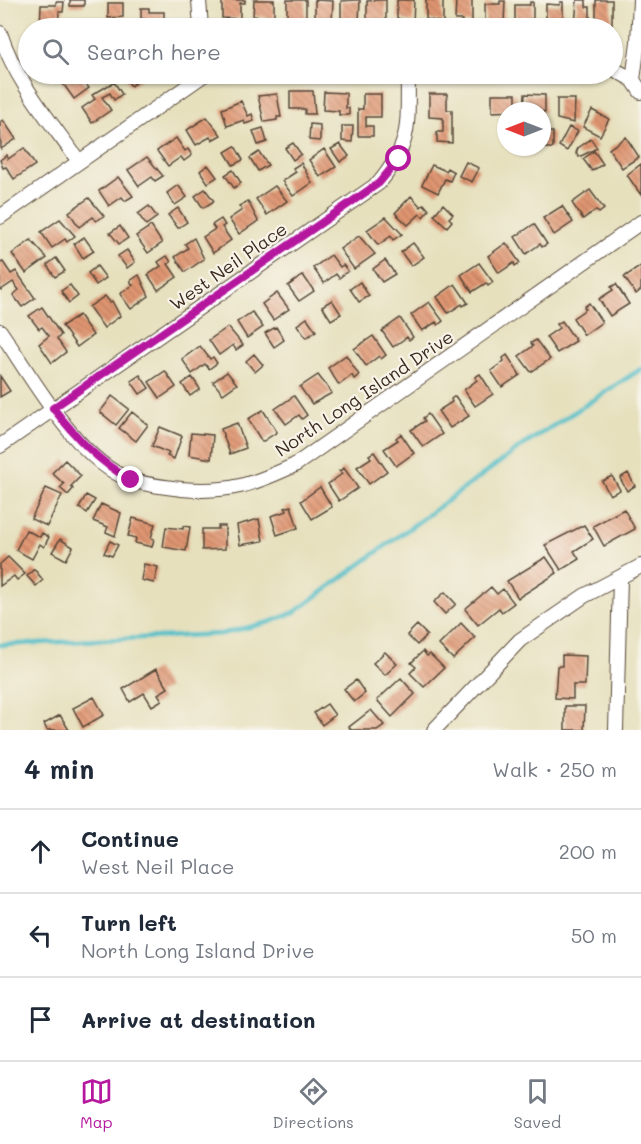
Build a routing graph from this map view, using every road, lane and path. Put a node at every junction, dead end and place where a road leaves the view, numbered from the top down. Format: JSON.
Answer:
{"nodes":[{"id":1,"x":199,"y":0,"type":"edge"},
{"id":2,"x":640,"y":0,"type":"edge"},
{"id":3,"x":200,"y":18,"type":"edge"},
{"id":4,"x":0,"y":33,"type":"edge"},
{"id":5,"x":623,"y":74,"type":"edge"},
{"id":6,"x":18,"y":75,"type":"edge"},
{"id":7,"x":633,"y":80,"type":"junction"},
{"id":8,"x":24,"y":84,"type":"edge"},
{"id":9,"x":190,"y":84,"type":"edge"},
{"id":10,"x":408,"y":84,"type":"edge"},
{"id":11,"x":641,"y":92,"type":"edge"},
{"id":12,"x":78,"y":160,"type":"junction"},
{"id":13,"x":0,"y":217,"type":"edge"},
{"id":14,"x":641,"y":222,"type":"edge"},
{"id":15,"x":0,"y":331,"type":"edge"},
{"id":16,"x":53,"y":408,"type":"junction"},
{"id":17,"x":0,"y":446,"type":"edge"},
{"id":18,"x":641,"y":566,"type":"edge"},
{"id":19,"x":620,"y":578,"type":"junction"},
{"id":20,"x":434,"y":730,"type":"edge"},
{"id":21,"x":616,"y":730,"type":"edge"}],
"edges":[{"from":1,"to":3,"type":"street"},
{"from":2,"to":7,"type":"street"},
{"from":4,"to":6,"type":"street"},
{"from":5,"to":7,"type":"street"},
{"from":7,"to":11,"type":"street"},
{"from":8,"to":12,"type":"street"},
{"from":9,"to":12,"type":"street"},
{"from":10,"to":16,"type":"street","name":"West Neil Place"},
{"from":12,"to":13,"type":"street"},
{"from":14,"to":16,"type":"street","name":"North Long Island Drive"},
{"from":15,"to":16,"type":"street","name":"North Long Island Drive"},
{"from":16,"to":17,"type":"street","name":"West Neil Place"},
{"from":18,"to":19,"type":"street"},
{"from":19,"to":20,"type":"street"},
{"from":19,"to":21,"type":"street"}]}
